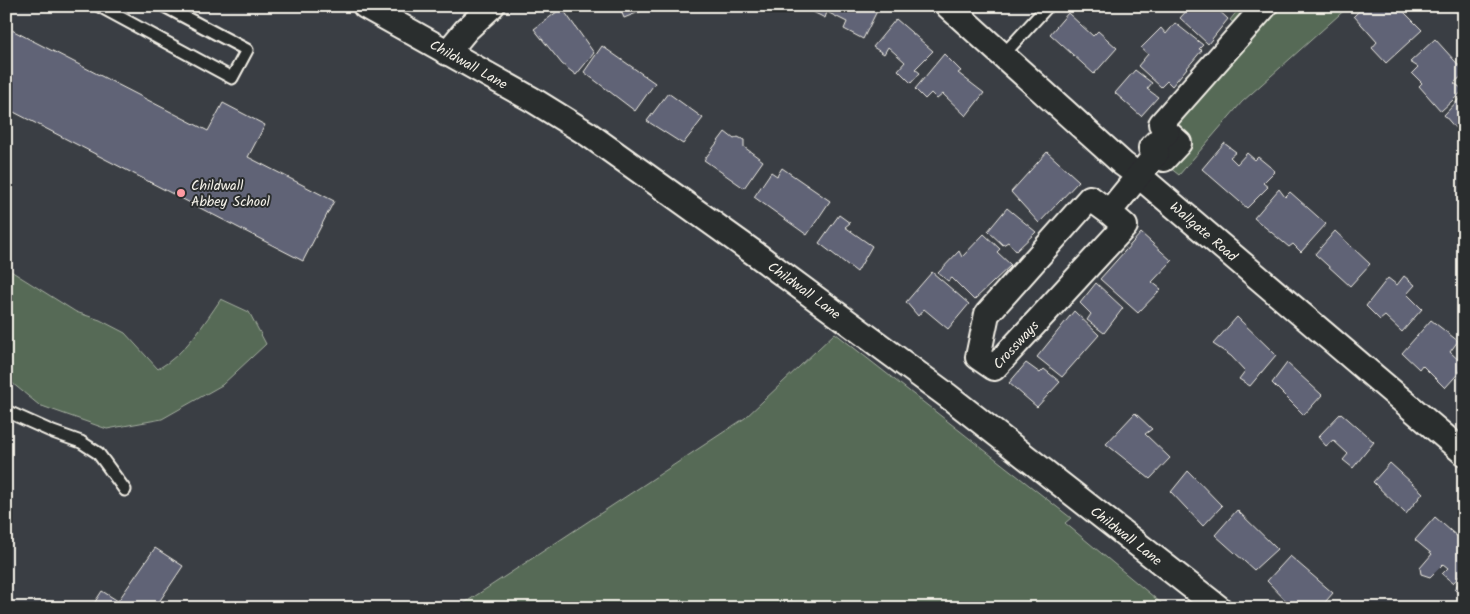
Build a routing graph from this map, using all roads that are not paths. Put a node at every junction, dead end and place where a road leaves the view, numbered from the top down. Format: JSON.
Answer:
{"nodes":[{"id":1,"x":100,"y":6,"type":"edge"},
{"id":2,"x":164,"y":6,"type":"edge"},
{"id":3,"x":365,"y":6,"type":"edge"},
{"id":4,"x":492,"y":6,"type":"edge"},
{"id":5,"x":948,"y":6,"type":"edge"},
{"id":6,"x":1048,"y":6,"type":"edge"},
{"id":7,"x":1265,"y":6,"type":"edge"},
{"id":8,"x":447,"y":53,"type":"junction"},
{"id":9,"x":1003,"y":55,"type":"junction"},
{"id":10,"x":1138,"y":175,"type":"junction"},
{"id":11,"x":1108,"y":212,"type":"junction"},
{"id":12,"x":6,"y":411,"type":"edge"},
{"id":13,"x":1464,"y":453,"type":"edge"},
{"id":14,"x":125,"y":490,"type":"dead end"},
{"id":15,"x":1219,"y":608,"type":"edge"}],
"edges":[{"from":1,"to":2,"type":"lane"},
{"from":3,"to":8,"type":"street","name":"Childwall Lane"},
{"from":4,"to":8,"type":"street"},
{"from":5,"to":9,"type":"street","name":"Wallgate Road"},
{"from":6,"to":9,"type":"lane"},
{"from":7,"to":10,"type":"street"},
{"from":8,"to":15,"type":"street","name":"Childwall Lane"},
{"from":9,"to":10,"type":"street","name":"Wallgate Road"},
{"from":10,"to":11,"type":"street"},
{"from":10,"to":13,"type":"street","name":"Wallgate Road"},
{"from":11,"to":11,"type":"street","name":"Crossways"},
{"from":12,"to":14,"type":"lane"}]}
